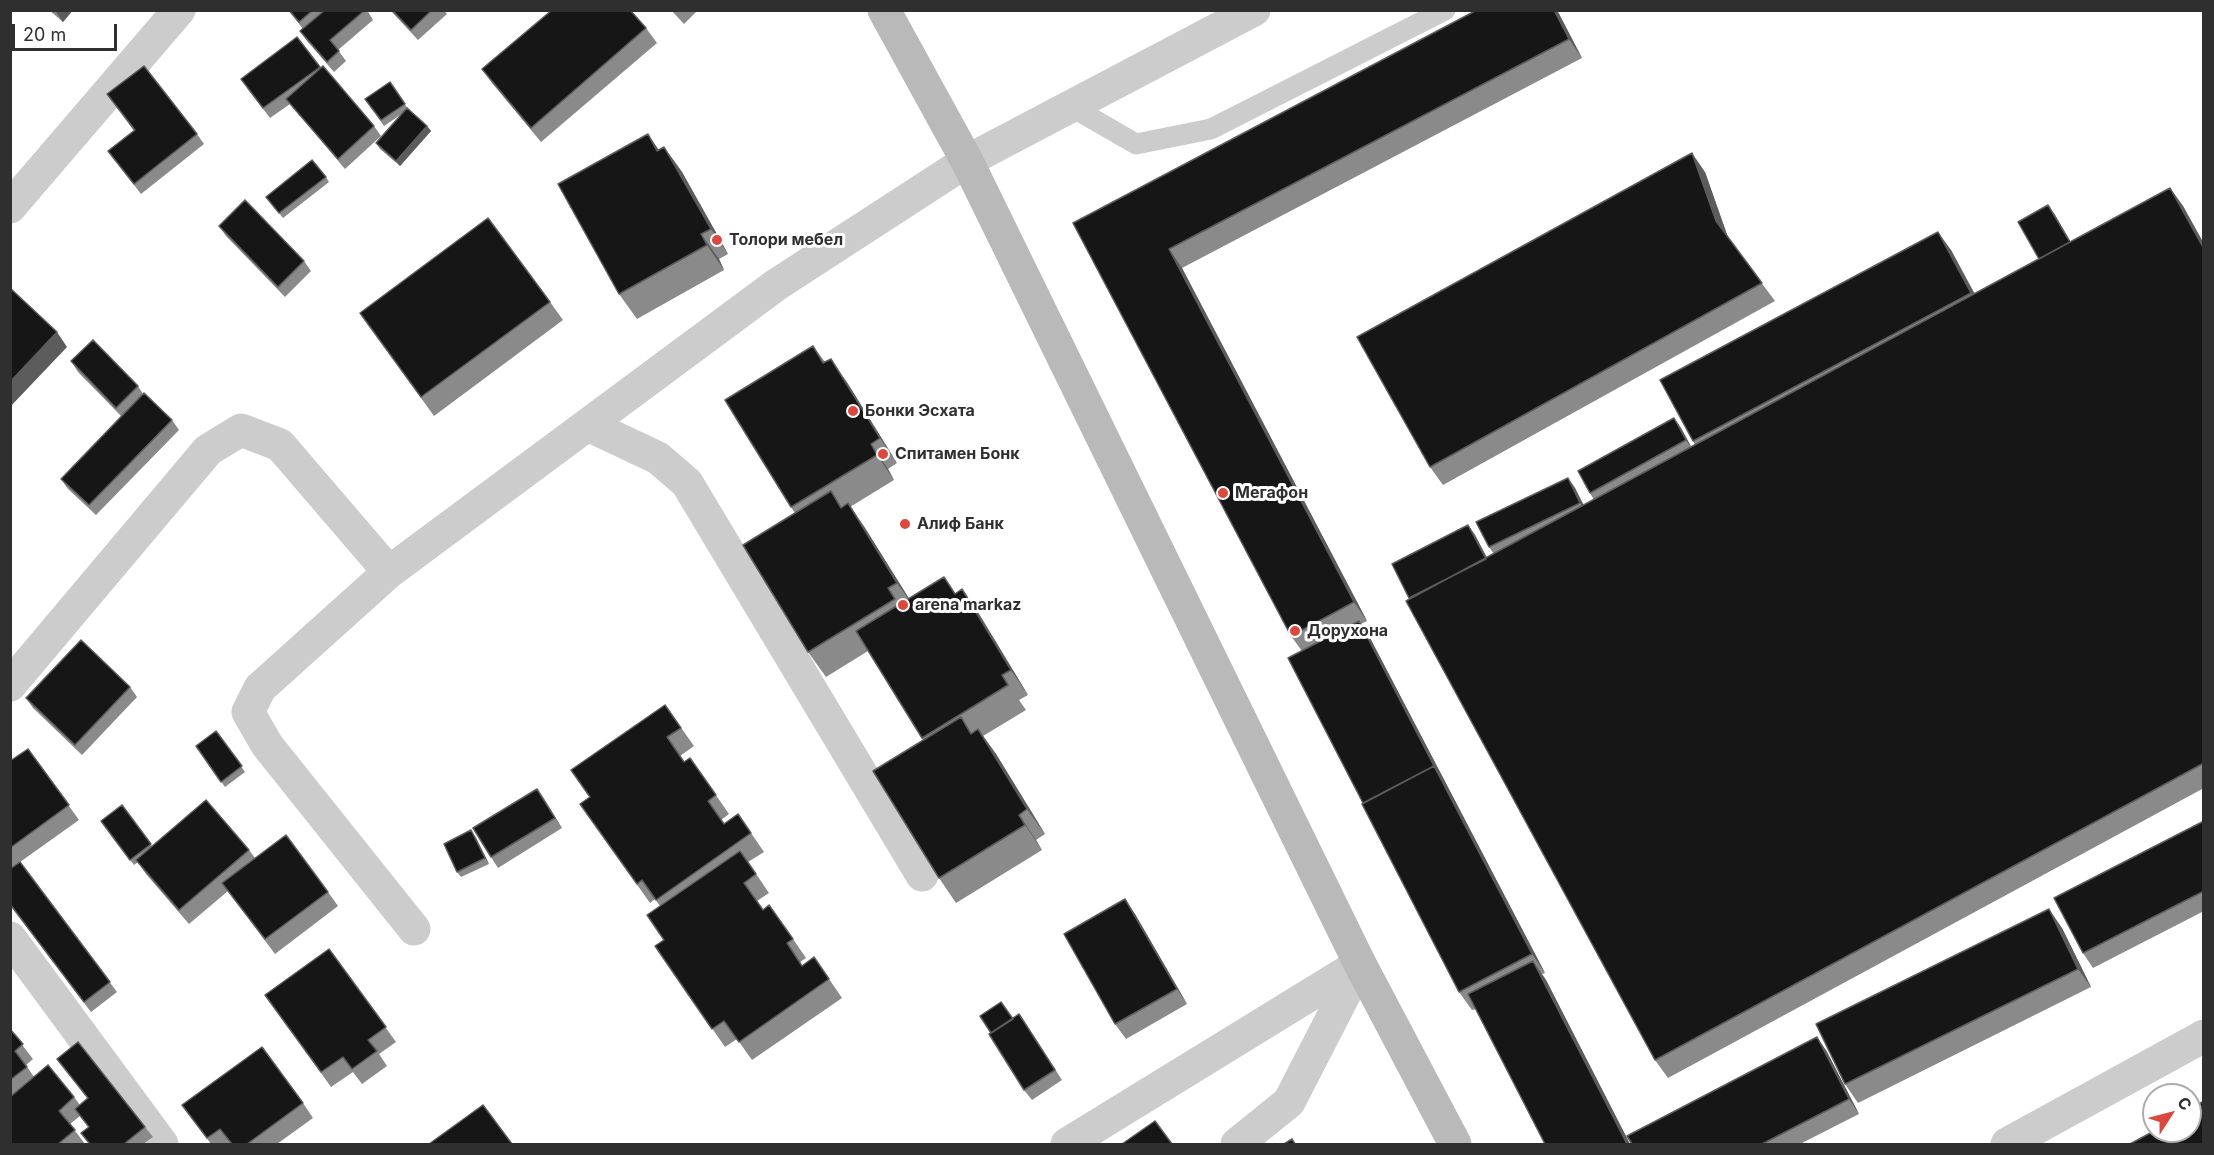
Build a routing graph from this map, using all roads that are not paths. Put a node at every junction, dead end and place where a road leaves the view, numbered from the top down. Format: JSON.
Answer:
{"nodes":[{"id":1,"x":179,"y":10,"type":"edge"},
{"id":2,"x":884,"y":10,"type":"edge"},
{"id":3,"x":1254,"y":10,"type":"edge"},
{"id":4,"x":1445,"y":10,"type":"edge"},
{"id":5,"x":1072,"y":106,"type":"junction"},
{"id":6,"x":968,"y":161,"type":"junction"},
{"id":7,"x":10,"y":207,"type":"edge"},
{"id":8,"x":588,"y":425,"type":"junction"},
{"id":9,"x":389,"y":572,"type":"junction"},
{"id":10,"x":10,"y":685,"type":"edge"},
{"id":11,"x":922,"y":876,"type":"edge"},
{"id":12,"x":414,"y":929,"type":"dead end"},
{"id":13,"x":10,"y":938,"type":"edge"},
{"id":14,"x":1360,"y":964,"type":"junction"},
{"id":15,"x":2204,"y":1036,"type":"edge"},
{"id":16,"x":162,"y":1144,"type":"edge"},
{"id":17,"x":1067,"y":1144,"type":"edge"},
{"id":18,"x":1237,"y":1144,"type":"edge"},
{"id":19,"x":1455,"y":1144,"type":"edge"},
{"id":20,"x":2007,"y":1144,"type":"edge"}],
"edges":[{"from":1,"to":7,"type":"street"},
{"from":2,"to":6,"type":"main road"},
{"from":3,"to":5,"type":"street"},
{"from":4,"to":5,"type":"lane"},
{"from":5,"to":6,"type":"street"},
{"from":6,"to":8,"type":"street"},
{"from":6,"to":14,"type":"main road"},
{"from":8,"to":9,"type":"street"},
{"from":8,"to":11,"type":"street"},
{"from":9,"to":10,"type":"street"},
{"from":9,"to":12,"type":"street"},
{"from":13,"to":16,"type":"street"},
{"from":14,"to":17,"type":"street"},
{"from":14,"to":18,"type":"street"},
{"from":14,"to":19,"type":"main road"},
{"from":15,"to":20,"type":"street"}]}
